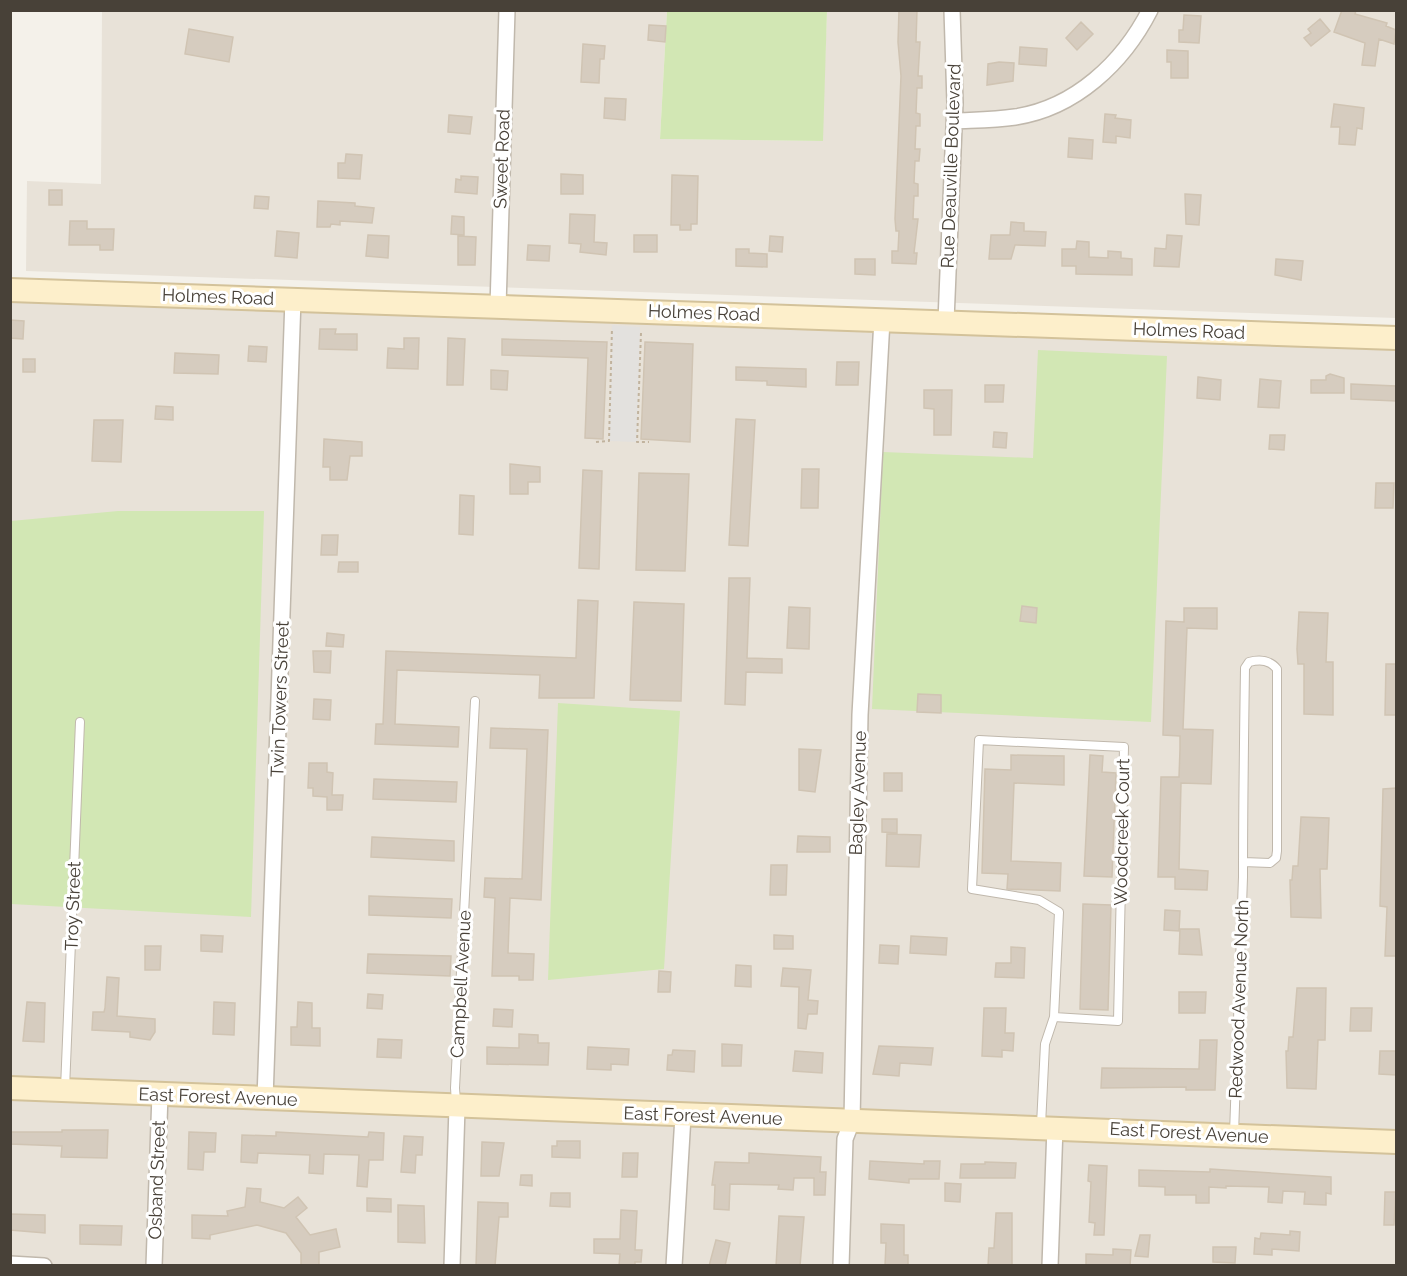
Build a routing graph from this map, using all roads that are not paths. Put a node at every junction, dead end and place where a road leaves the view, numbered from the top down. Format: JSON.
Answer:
{"nodes":[{"id":1,"x":507,"y":10,"type":"edge"},
{"id":2,"x":952,"y":10,"type":"edge"},
{"id":3,"x":1150,"y":10,"type":"edge"},
{"id":4,"x":955,"y":121,"type":"junction"},
{"id":5,"x":10,"y":290,"type":"edge"},
{"id":6,"x":293,"y":299,"type":"junction"},
{"id":7,"x":498,"y":307,"type":"junction"},
{"id":8,"x":882,"y":320,"type":"junction"},
{"id":9,"x":946,"y":321,"type":"junction"},
{"id":10,"x":1396,"y":338,"type":"edge"},
{"id":11,"x":475,"y":702,"type":"dead end"},
{"id":12,"x":80,"y":722,"type":"dead end"},
{"id":13,"x":1243,"y":862,"type":"junction"},
{"id":14,"x":1054,"y":1017,"type":"junction"},
{"id":15,"x":10,"y":1088,"type":"edge"},
{"id":16,"x":65,"y":1090,"type":"junction"},
{"id":17,"x":160,"y":1094,"type":"junction"},
{"id":18,"x":265,"y":1099,"type":"junction"},
{"id":19,"x":457,"y":1107,"type":"junction"},
{"id":20,"x":683,"y":1116,"type":"junction"},
{"id":21,"x":852,"y":1121,"type":"junction"},
{"id":22,"x":1048,"y":1127,"type":"junction"},
{"id":23,"x":1234,"y":1136,"type":"junction"},
{"id":24,"x":1396,"y":1142,"type":"edge"},
{"id":25,"x":10,"y":1264,"type":"edge"},
{"id":26,"x":44,"y":1266,"type":"edge"},
{"id":27,"x":154,"y":1266,"type":"edge"},
{"id":28,"x":452,"y":1266,"type":"edge"},
{"id":29,"x":674,"y":1266,"type":"edge"},
{"id":30,"x":841,"y":1266,"type":"edge"},
{"id":31,"x":1050,"y":1266,"type":"edge"}],
"edges":[{"from":1,"to":7,"type":"street","name":"Sweet Road"},
{"from":2,"to":4,"type":"street","name":"Rue Deauville Boulevard"},
{"from":3,"to":4,"type":"street"},
{"from":4,"to":9,"type":"street","name":"Rue Deauville Boulevard"},
{"from":5,"to":6,"type":"main road","name":"Holmes Road"},
{"from":6,"to":7,"type":"main road","name":"Holmes Road"},
{"from":6,"to":18,"type":"street","name":"Twin Towers Street"},
{"from":7,"to":8,"type":"main road","name":"Holmes Road"},
{"from":8,"to":9,"type":"main road","name":"Holmes Road"},
{"from":8,"to":21,"type":"street","name":"Bagley Avenue"},
{"from":9,"to":10,"type":"main road","name":"Holmes Road"},
{"from":11,"to":19,"type":"lane","name":"Campbell Avenue"},
{"from":12,"to":16,"type":"lane","name":"Troy Street"},
{"from":13,"to":13,"type":"lane","name":"Redwood Avenue North"},
{"from":13,"to":23,"type":"lane","name":"Redwood Avenue North"},
{"from":14,"to":14,"type":"lane","name":"Woodcreek Court"},
{"from":14,"to":22,"type":"lane","name":"Woodcreek Court"},
{"from":15,"to":16,"type":"main road","name":"East Forest Avenue"},
{"from":16,"to":17,"type":"main road","name":"East Forest Avenue"},
{"from":17,"to":18,"type":"main road","name":"East Forest Avenue"},
{"from":17,"to":27,"type":"street","name":"Osband Street"},
{"from":18,"to":19,"type":"main road","name":"East Forest Avenue"},
{"from":19,"to":20,"type":"main road","name":"East Forest Avenue"},
{"from":19,"to":28,"type":"street","name":"Campbell Avenue"},
{"from":20,"to":21,"type":"main road","name":"East Forest Avenue"},
{"from":20,"to":29,"type":"street"},
{"from":21,"to":22,"type":"main road","name":"East Forest Avenue"},
{"from":21,"to":30,"type":"street","name":"Bagley Avenue"},
{"from":22,"to":23,"type":"main road","name":"East Forest Avenue"},
{"from":22,"to":31,"type":"street"},
{"from":23,"to":24,"type":"main road","name":"East Forest Avenue"},
{"from":25,"to":26,"type":"street"}]}
